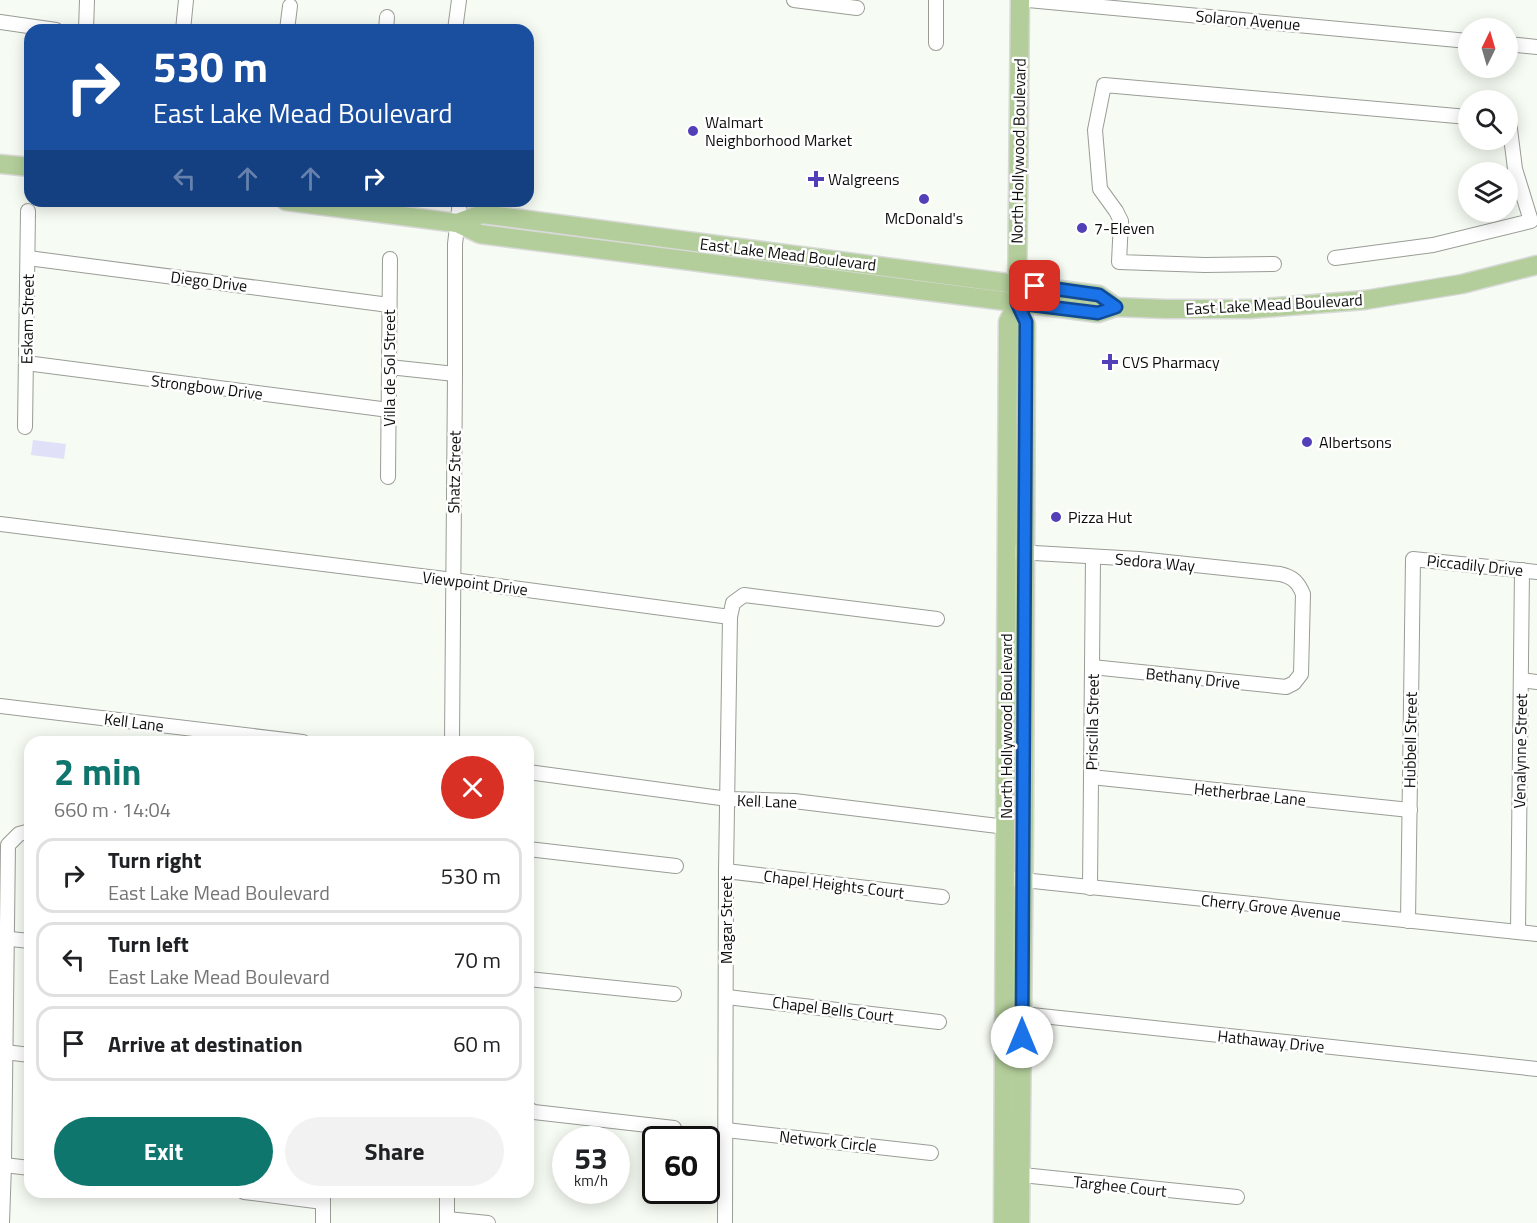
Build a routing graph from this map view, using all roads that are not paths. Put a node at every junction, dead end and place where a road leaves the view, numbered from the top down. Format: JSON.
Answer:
{"nodes":[{"id":1,"x":87,"y":0,"type":"edge"},
{"id":2,"x":186,"y":0,"type":"edge"},
{"id":3,"x":459,"y":0,"type":"edge"},
{"id":4,"x":936,"y":0,"type":"edge"},
{"id":5,"x":1020,"y":0,"type":"edge"},
{"id":6,"x":1028,"y":0,"type":"edge"},
{"id":7,"x":802,"y":1,"type":"edge"},
{"id":8,"x":290,"y":6,"type":"dead end"},
{"id":9,"x":857,"y":8,"type":"dead end"},
{"id":10,"x":0,"y":22,"type":"edge"},
{"id":11,"x":87,"y":24,"type":"edge"},
{"id":12,"x":184,"y":24,"type":"edge"},
{"id":13,"x":288,"y":24,"type":"edge"},
{"id":14,"x":456,"y":24,"type":"edge"},
{"id":15,"x":24,"y":25,"type":"edge"},
{"id":16,"x":1458,"y":39,"type":"edge"},
{"id":17,"x":936,"y":44,"type":"dead end"},
{"id":18,"x":1518,"y":45,"type":"edge"},
{"id":19,"x":1537,"y":47,"type":"edge"},
{"id":20,"x":1458,"y":116,"type":"edge"},
{"id":21,"x":1513,"y":150,"type":"edge"},
{"id":22,"x":0,"y":164,"type":"edge"},
{"id":23,"x":24,"y":166,"type":"edge"},
{"id":24,"x":333,"y":207,"type":"edge"},
{"id":25,"x":459,"y":207,"type":"edge"},
{"id":26,"x":28,"y":211,"type":"dead end"},
{"id":27,"x":457,"y":223,"type":"junction"},
{"id":28,"x":714,"y":244,"type":"junction"},
{"id":29,"x":28,"y":258,"type":"junction"},
{"id":30,"x":671,"y":258,"type":"junction"},
{"id":31,"x":1335,"y":258,"type":"dead end"},
{"id":32,"x":390,"y":259,"type":"dead end"},
{"id":33,"x":847,"y":262,"type":"junction"},
{"id":34,"x":1274,"y":264,"type":"dead end"},
{"id":35,"x":1537,"y":265,"type":"edge"},
{"id":36,"x":767,"y":271,"type":"junction"},
{"id":37,"x":1017,"y":294,"type":"junction"},
{"id":38,"x":389,"y":305,"type":"junction"},
{"id":39,"x":26,"y":363,"type":"junction"},
{"id":40,"x":388,"y":367,"type":"junction"},
{"id":41,"x":455,"y":374,"type":"junction"},
{"id":42,"x":389,"y":410,"type":"junction"},
{"id":43,"x":25,"y":427,"type":"dead end"},
{"id":44,"x":388,"y":477,"type":"dead end"},
{"id":45,"x":0,"y":524,"type":"edge"},
{"id":46,"x":1016,"y":552,"type":"junction"},
{"id":47,"x":1093,"y":557,"type":"junction"},
{"id":48,"x":1413,"y":559,"type":"joint"},
{"id":49,"x":1522,"y":570,"type":"junction"},
{"id":50,"x":1537,"y":572,"type":"edge"},
{"id":51,"x":453,"y":580,"type":"junction"},
{"id":52,"x":730,"y":616,"type":"junction"},
{"id":53,"x":937,"y":620,"type":"dead end"},
{"id":54,"x":1092,"y":668,"type":"junction"},
{"id":55,"x":1521,"y":680,"type":"junction"},
{"id":56,"x":1537,"y":682,"type":"edge"},
{"id":57,"x":1294,"y":683,"type":"joint"},
{"id":58,"x":0,"y":706,"type":"edge"},
{"id":59,"x":252,"y":736,"type":"edge"},
{"id":60,"x":452,"y":736,"type":"edge"},
{"id":61,"x":534,"y":773,"type":"edge"},
{"id":62,"x":1091,"y":777,"type":"junction"},
{"id":63,"x":728,"y":799,"type":"junction"},
{"id":64,"x":1410,"y":810,"type":"junction"},
{"id":65,"x":1006,"y":827,"type":"junction"},
{"id":66,"x":24,"y":833,"type":"edge"},
{"id":67,"x":534,"y":850,"type":"edge"},
{"id":68,"x":676,"y":866,"type":"dead end"},
{"id":69,"x":726,"y":871,"type":"junction"},
{"id":70,"x":1015,"y":879,"type":"junction"},
{"id":71,"x":1090,"y":888,"type":"junction"},
{"id":72,"x":942,"y":897,"type":"dead end"},
{"id":73,"x":1408,"y":921,"type":"junction"},
{"id":74,"x":1518,"y":932,"type":"junction"},
{"id":75,"x":1537,"y":934,"type":"edge"},
{"id":76,"x":3,"y":938,"type":"edge"},
{"id":77,"x":24,"y":940,"type":"edge"},
{"id":78,"x":534,"y":980,"type":"edge"},
{"id":79,"x":674,"y":994,"type":"dead end"},
{"id":80,"x":727,"y":997,"type":"junction"},
{"id":81,"x":1013,"y":1013,"type":"junction"},
{"id":82,"x":939,"y":1022,"type":"dead end"},
{"id":83,"x":5,"y":1052,"type":"junction"},
{"id":84,"x":24,"y":1054,"type":"edge"},
{"id":85,"x":1537,"y":1070,"type":"edge"},
{"id":86,"x":534,"y":1112,"type":"edge"},
{"id":87,"x":656,"y":1126,"type":"edge"},
{"id":88,"x":726,"y":1130,"type":"junction"},
{"id":89,"x":931,"y":1153,"type":"dead end"},
{"id":90,"x":4,"y":1165,"type":"junction"},
{"id":91,"x":24,"y":1167,"type":"edge"},
{"id":92,"x":1012,"y":1174,"type":"junction"},
{"id":93,"x":1237,"y":1197,"type":"dead end"},
{"id":94,"x":323,"y":1198,"type":"edge"},
{"id":95,"x":447,"y":1198,"type":"edge"},
{"id":96,"x":447,"y":1221,"type":"edge"},
{"id":97,"x":2,"y":1223,"type":"edge"},
{"id":98,"x":323,"y":1223,"type":"edge"},
{"id":99,"x":488,"y":1223,"type":"edge"},
{"id":100,"x":725,"y":1223,"type":"edge"},
{"id":101,"x":1003,"y":1223,"type":"edge"},
{"id":102,"x":1020,"y":1223,"type":"edge"}],
"edges":[{"from":1,"to":11,"type":"street"},
{"from":2,"to":12,"type":"street"},
{"from":3,"to":14,"type":"street"},
{"from":4,"to":17,"type":"street"},
{"from":5,"to":37,"type":"main road","name":"North Hollywood Boulevard"},
{"from":6,"to":16,"type":"street","name":"Solaron Avenue"},
{"from":7,"to":9,"type":"street"},
{"from":8,"to":13,"type":"street"},
{"from":10,"to":15,"type":"street"},
{"from":18,"to":19,"type":"street"},
{"from":20,"to":34,"type":"street"},
{"from":21,"to":31,"type":"street"},
{"from":22,"to":23,"type":"main road"},
{"from":24,"to":27,"type":"main road","name":"East Lake Mead Boulevard"},
{"from":25,"to":27,"type":"street","name":"Shatz Street"},
{"from":26,"to":29,"type":"street","name":"Eskam Street"},
{"from":27,"to":28,"type":"main road","name":"East Lake Mead Boulevard"},
{"from":27,"to":30,"type":"main road","name":"East Lake Mead Boulevard"},
{"from":27,"to":41,"type":"street","name":"Shatz Street"},
{"from":28,"to":30,"type":"main road"},
{"from":28,"to":33,"type":"main road","name":"East Lake Mead Boulevard"},
{"from":29,"to":38,"type":"street","name":"Diego Drive"},
{"from":29,"to":39,"type":"street","name":"Eskam Street"},
{"from":30,"to":36,"type":"main road","name":"East Lake Mead Boulevard"},
{"from":32,"to":38,"type":"street","name":"Villa de Sol Street"},
{"from":33,"to":36,"type":"main road"},
{"from":33,"to":37,"type":"main road","name":"East Lake Mead Boulevard"},
{"from":35,"to":37,"type":"main road","name":"East Lake Mead Boulevard"},
{"from":36,"to":37,"type":"main road","name":"East Lake Mead Boulevard"},
{"from":37,"to":46,"type":"main road","name":"North Hollywood Boulevard"},
{"from":38,"to":40,"type":"street","name":"Villa de Sol Street"},
{"from":39,"to":42,"type":"street","name":"Strongbow Drive"},
{"from":39,"to":43,"type":"street","name":"Eskam Street"},
{"from":40,"to":41,"type":"street"},
{"from":40,"to":42,"type":"street","name":"Villa de Sol Street"},
{"from":41,"to":51,"type":"street","name":"Shatz Street"},
{"from":42,"to":44,"type":"street","name":"Villa de Sol Street"},
{"from":45,"to":51,"type":"street","name":"Viewpoint Drive"},
{"from":46,"to":47,"type":"street","name":"Sedora Way"},
{"from":46,"to":65,"type":"main road","name":"North Hollywood Boulevard"},
{"from":46,"to":70,"type":"main road","name":"North Hollywood Boulevard"},
{"from":47,"to":54,"type":"street","name":"Priscilla Street"},
{"from":47,"to":57,"type":"street","name":"Sedora Way"},
{"from":48,"to":49,"type":"street","name":"Piccadily Drive"},
{"from":48,"to":64,"type":"street","name":"Hubbell Street"},
{"from":49,"to":50,"type":"street","name":"Piccadily Drive"},
{"from":49,"to":55,"type":"street","name":"Venalynne Street"},
{"from":51,"to":52,"type":"street","name":"Viewpoint Drive"},
{"from":51,"to":60,"type":"street","name":"Shatz Street"},
{"from":52,"to":53,"type":"street"},
{"from":52,"to":63,"type":"street","name":"Magar Street"},
{"from":54,"to":57,"type":"street","name":"Bethany Drive"},
{"from":54,"to":62,"type":"street","name":"Priscilla Street"},
{"from":55,"to":56,"type":"street"},
{"from":55,"to":74,"type":"street","name":"Venalynne Street"},
{"from":58,"to":59,"type":"street","name":"Kell Lane"},
{"from":61,"to":63,"type":"street","name":"Kell Lane"},
{"from":62,"to":64,"type":"street","name":"Hetherbrae Lane"},
{"from":62,"to":71,"type":"street","name":"Priscilla Street"},
{"from":63,"to":65,"type":"street","name":"Kell Lane"},
{"from":63,"to":69,"type":"street","name":"Magar Street"},
{"from":64,"to":73,"type":"street","name":"Hubbell Street"},
{"from":65,"to":70,"type":"main road","name":"North Hollywood Boulevard"},
{"from":66,"to":76,"type":"street"},
{"from":67,"to":68,"type":"street"},
{"from":69,"to":72,"type":"street","name":"Chapel Heights Court"},
{"from":69,"to":80,"type":"street","name":"Magar Street"},
{"from":70,"to":71,"type":"street","name":"Cherry Grove Avenue"},
{"from":70,"to":81,"type":"main road","name":"North Hollywood Boulevard"},
{"from":71,"to":73,"type":"street","name":"Cherry Grove Avenue"},
{"from":73,"to":74,"type":"street","name":"Cherry Grove Avenue"},
{"from":74,"to":75,"type":"street","name":"Cherry Grove Avenue"},
{"from":76,"to":77,"type":"street"},
{"from":76,"to":83,"type":"street"},
{"from":78,"to":79,"type":"street"},
{"from":80,"to":82,"type":"street","name":"Chapel Bells Court"},
{"from":80,"to":88,"type":"street","name":"Magar Street"},
{"from":81,"to":85,"type":"street","name":"Hathaway Drive"},
{"from":81,"to":92,"type":"main road","name":"North Hollywood Boulevard"},
{"from":83,"to":84,"type":"street"},
{"from":83,"to":90,"type":"street"},
{"from":86,"to":87,"type":"street"},
{"from":88,"to":89,"type":"street","name":"Network Circle"},
{"from":88,"to":100,"type":"street","name":"Magar Street"},
{"from":90,"to":91,"type":"street"},
{"from":90,"to":97,"type":"street"},
{"from":92,"to":93,"type":"street","name":"Targhee Court"},
{"from":92,"to":101,"type":"main road","name":"North Hollywood Boulevard"},
{"from":92,"to":102,"type":"main road","name":"North Hollywood Boulevard"},
{"from":94,"to":98,"type":"street"},
{"from":95,"to":96,"type":"street"},
{"from":96,"to":99,"type":"street"}]}
